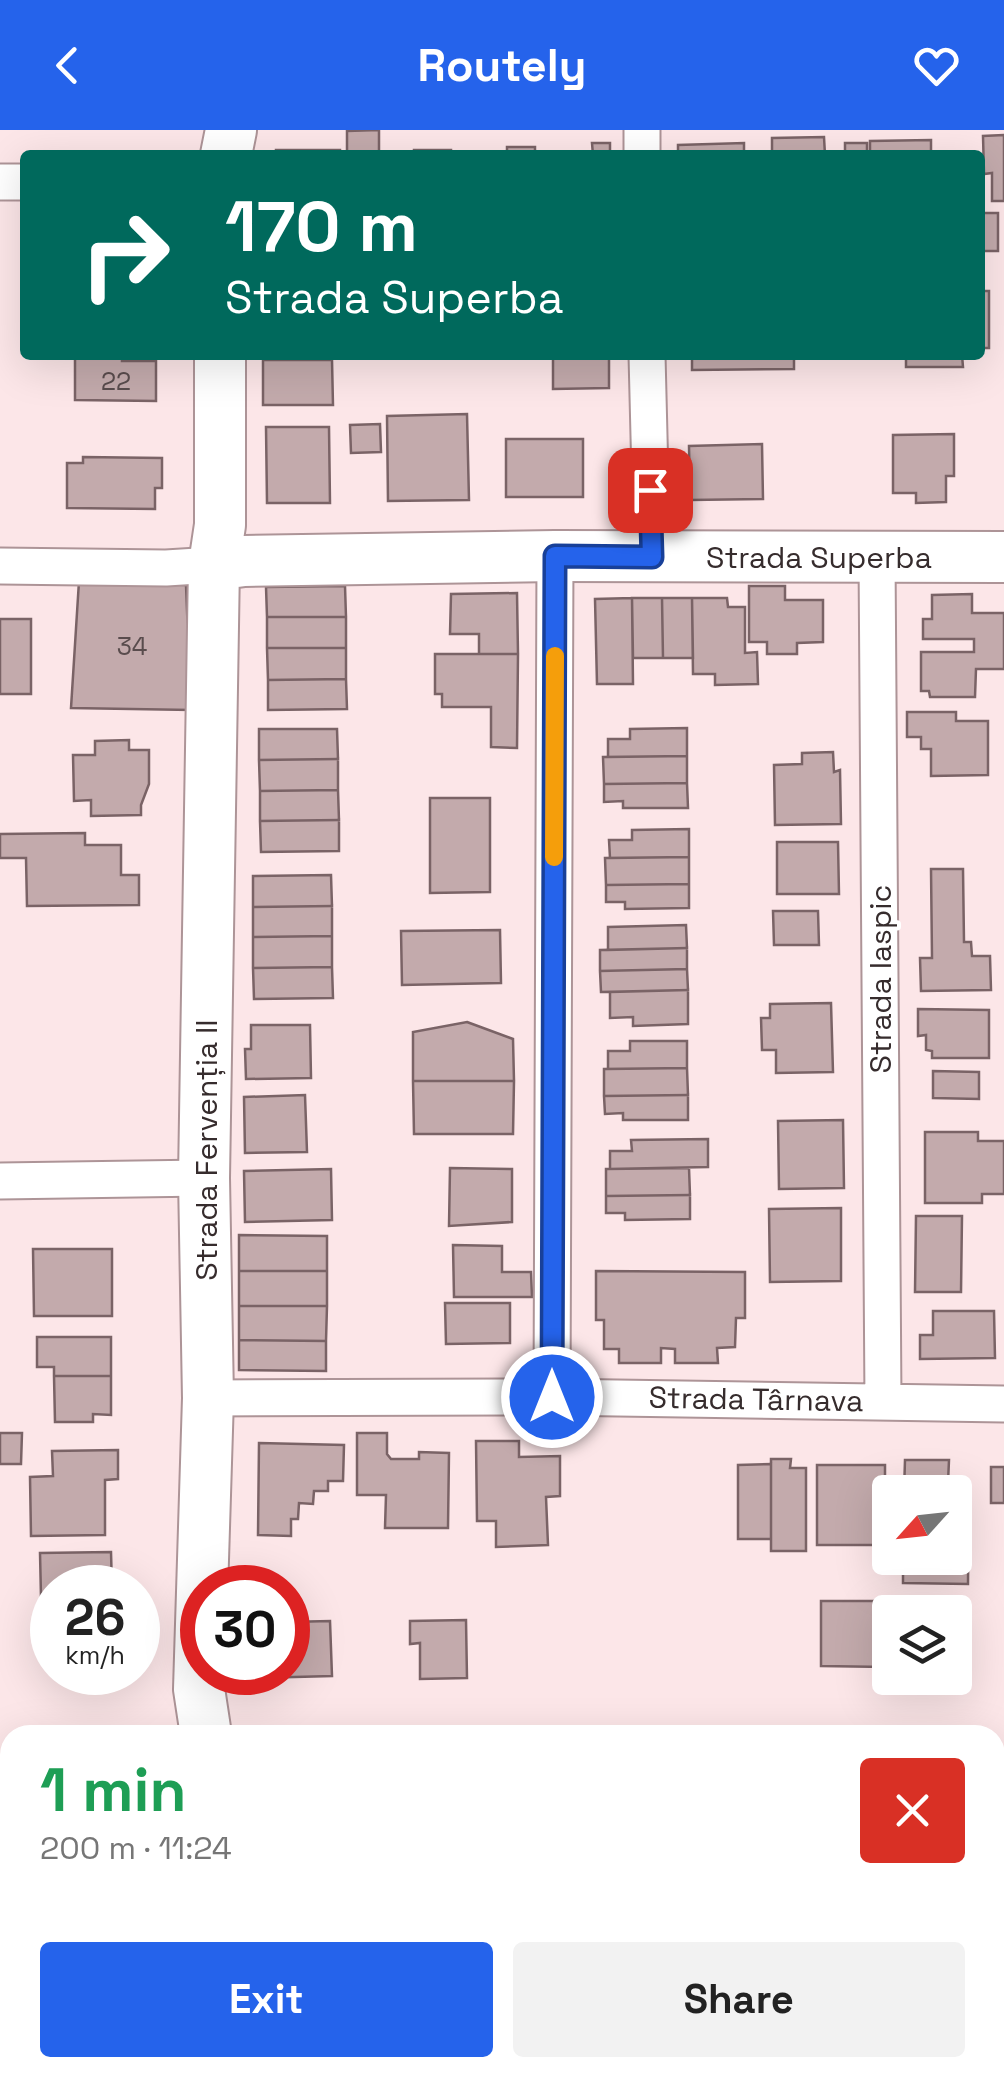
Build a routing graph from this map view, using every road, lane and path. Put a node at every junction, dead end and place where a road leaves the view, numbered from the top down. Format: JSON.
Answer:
{"nodes":[{"id":1,"x":220,"y":360,"type":"edge"},
{"id":2,"x":647,"y":360,"type":"edge"},
{"id":3,"x":555,"y":556,"type":"junction"},
{"id":4,"x":652,"y":557,"type":"junction"},
{"id":5,"x":877,"y":557,"type":"junction"},
{"id":6,"x":1004,"y":557,"type":"edge"},
{"id":7,"x":214,"y":565,"type":"junction"},
{"id":8,"x":0,"y":566,"type":"edge"},
{"id":9,"x":204,"y":1178,"type":"junction"},
{"id":10,"x":0,"y":1181,"type":"edge"},
{"id":11,"x":552,"y":1397,"type":"junction"},
{"id":12,"x":208,"y":1398,"type":"junction"},
{"id":13,"x":883,"y":1400,"type":"junction"},
{"id":14,"x":1004,"y":1404,"type":"edge"},
{"id":15,"x":205,"y":1725,"type":"edge"}],
"edges":[{"from":1,"to":7,"type":"street","name":"Strada Fervenția II"},
{"from":2,"to":4,"type":"street"},
{"from":3,"to":4,"type":"street","name":"Strada Superba"},
{"from":3,"to":7,"type":"street","name":"Strada Superba"},
{"from":3,"to":11,"type":"street"},
{"from":4,"to":5,"type":"street","name":"Strada Superba"},
{"from":5,"to":6,"type":"street","name":"Strada Superba"},
{"from":5,"to":13,"type":"street","name":"Strada Iaspic"},
{"from":7,"to":8,"type":"street"},
{"from":7,"to":9,"type":"street","name":"Strada Fervenția II"},
{"from":9,"to":10,"type":"street"},
{"from":9,"to":12,"type":"street","name":"Strada Fervenția II"},
{"from":11,"to":12,"type":"street","name":"Strada Târnava"},
{"from":11,"to":13,"type":"street","name":"Strada Târnava"},
{"from":12,"to":15,"type":"street","name":"Strada Fervenția II"},
{"from":13,"to":14,"type":"street","name":"Strada Târnava"}]}
